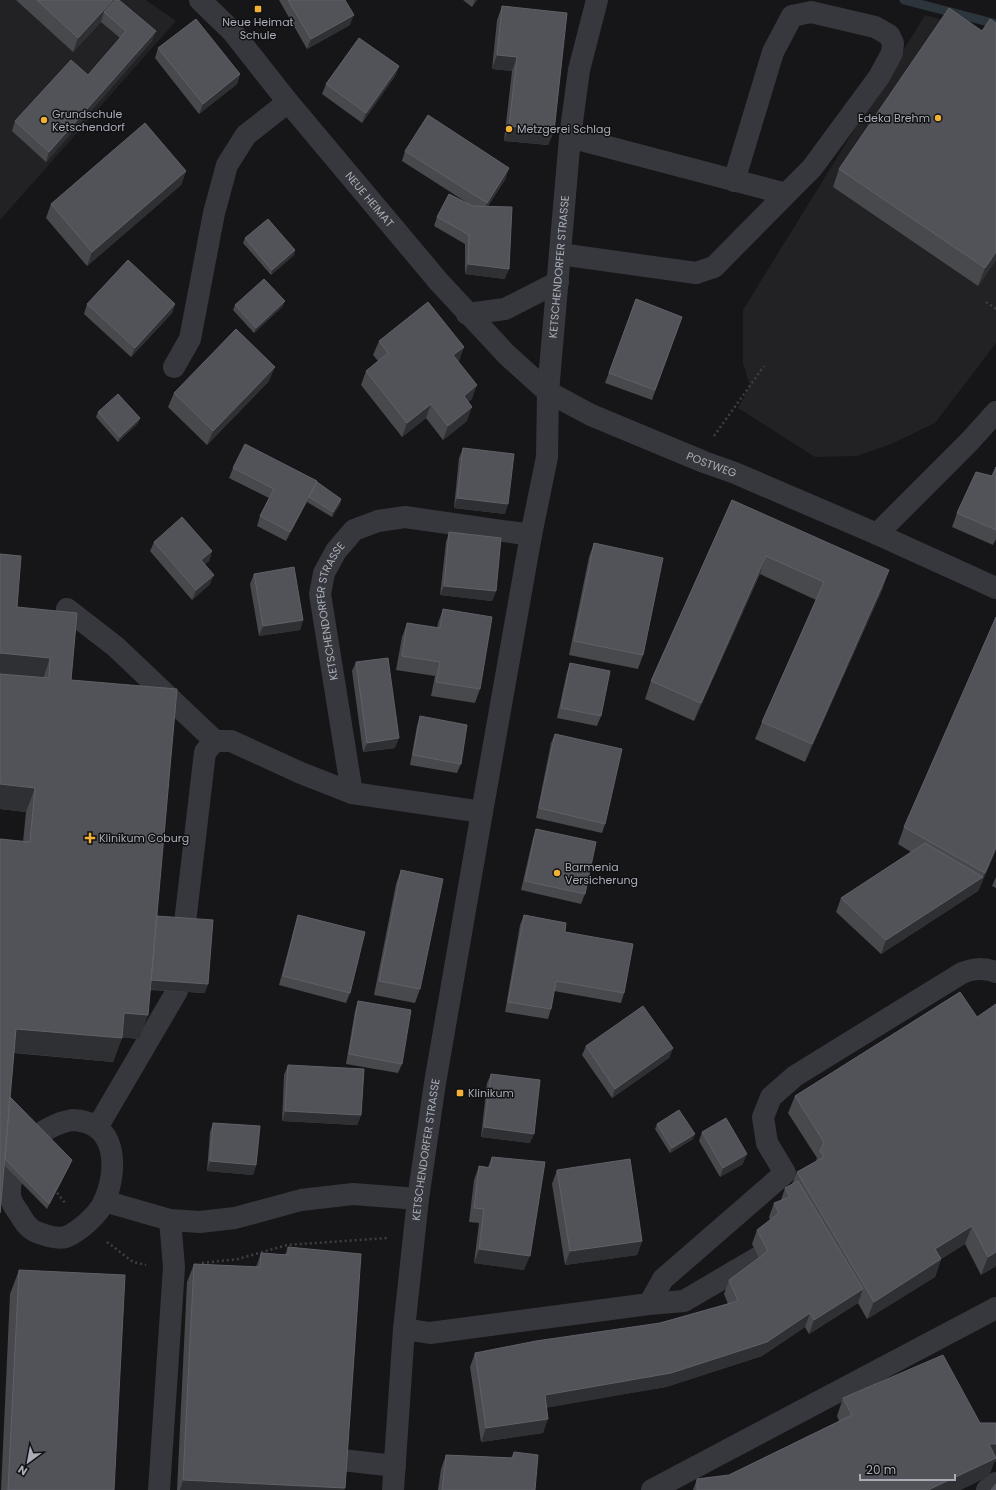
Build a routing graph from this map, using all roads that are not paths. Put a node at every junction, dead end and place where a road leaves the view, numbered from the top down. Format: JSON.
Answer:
{"nodes":[{"id":1,"x":200,"y":0,"type":"edge"},
{"id":2,"x":597,"y":0,"type":"edge"},
{"id":3,"x":288,"y":102,"type":"junction"},
{"id":4,"x":570,"y":137,"type":"junction"},
{"id":5,"x":734,"y":181,"type":"junction"},
{"id":6,"x":786,"y":194,"type":"junction"},
{"id":7,"x":560,"y":254,"type":"junction"},
{"id":8,"x":558,"y":282,"type":"junction"},
{"id":9,"x":468,"y":314,"type":"junction"},
{"id":10,"x":174,"y":367,"type":"dead end"},
{"id":11,"x":548,"y":392,"type":"junction"},
{"id":12,"x":996,"y":412,"type":"edge"},
{"id":13,"x":877,"y":534,"type":"junction"},
{"id":14,"x":531,"y":535,"type":"junction"},
{"id":15,"x":996,"y":588,"type":"edge"},
{"id":16,"x":67,"y":609,"type":"dead end"},
{"id":17,"x":215,"y":741,"type":"junction"},
{"id":18,"x":352,"y":793,"type":"junction"},
{"id":19,"x":482,"y":812,"type":"junction"},
{"id":20,"x":996,"y":972,"type":"edge"},
{"id":21,"x":98,"y":1126,"type":"junction"},
{"id":22,"x":418,"y":1199,"type":"junction"},
{"id":23,"x":104,"y":1201,"type":"junction"},
{"id":24,"x":170,"y":1220,"type":"junction"},
{"id":25,"x":759,"y":1257,"type":"edge"},
{"id":26,"x":649,"y":1304,"type":"junction"},
{"id":27,"x":996,"y":1308,"type":"edge"},
{"id":28,"x":404,"y":1329,"type":"junction"},
{"id":29,"x":342,"y":1460,"type":"edge"},
{"id":30,"x":395,"y":1466,"type":"junction"},
{"id":31,"x":996,"y":1483,"type":"edge"},
{"id":32,"x":159,"y":1490,"type":"edge"},
{"id":33,"x":393,"y":1490,"type":"edge"},
{"id":34,"x":652,"y":1490,"type":"edge"},
{"id":35,"x":987,"y":1490,"type":"edge"}],
"edges":[{"from":1,"to":3,"type":"street","name":"NEUE HEIMAT"},
{"from":2,"to":4,"type":"street","name":"KETSCHENDORFER STRASSE"},
{"from":3,"to":9,"type":"street","name":"NEUE HEIMAT"},
{"from":3,"to":10,"type":"street"},
{"from":4,"to":5,"type":"street"},
{"from":4,"to":7,"type":"street","name":"KETSCHENDORFER STRASSE"},
{"from":5,"to":6,"type":"street"},
{"from":5,"to":6,"type":"street"},
{"from":6,"to":7,"type":"street"},
{"from":7,"to":8,"type":"street","name":"KETSCHENDORFER STRASSE"},
{"from":8,"to":9,"type":"street"},
{"from":8,"to":11,"type":"street","name":"KETSCHENDORFER STRASSE"},
{"from":9,"to":11,"type":"street","name":"NEUE HEIMAT"},
{"from":11,"to":13,"type":"street","name":"POSTWEG"},
{"from":11,"to":14,"type":"street","name":"KETSCHENDORFER STRASSE"},
{"from":12,"to":13,"type":"street"},
{"from":13,"to":15,"type":"street","name":"POSTWEG"},
{"from":14,"to":18,"type":"street","name":"KETSCHENDORFER STRASSE"},
{"from":14,"to":19,"type":"street","name":"KETSCHENDORFER STRASSE"},
{"from":16,"to":17,"type":"street"},
{"from":17,"to":18,"type":"street"},
{"from":17,"to":21,"type":"street"},
{"from":18,"to":19,"type":"street"},
{"from":19,"to":22,"type":"street","name":"KETSCHENDORFER STRASSE"},
{"from":20,"to":26,"type":"street"},
{"from":21,"to":23,"type":"street"},
{"from":21,"to":23,"type":"street"},
{"from":22,"to":24,"type":"street"},
{"from":22,"to":28,"type":"street","name":"KETSCHENDORFER STRASSE"},
{"from":23,"to":24,"type":"street"},
{"from":24,"to":32,"type":"street"},
{"from":25,"to":26,"type":"street"},
{"from":26,"to":28,"type":"street"},
{"from":27,"to":34,"type":"street"},
{"from":28,"to":30,"type":"street","name":"KETSCHENDORFER STRASSE"},
{"from":29,"to":30,"type":"street"},
{"from":30,"to":33,"type":"street","name":"KETSCHENDORFER STRASSE"},
{"from":31,"to":35,"type":"street"}]}
